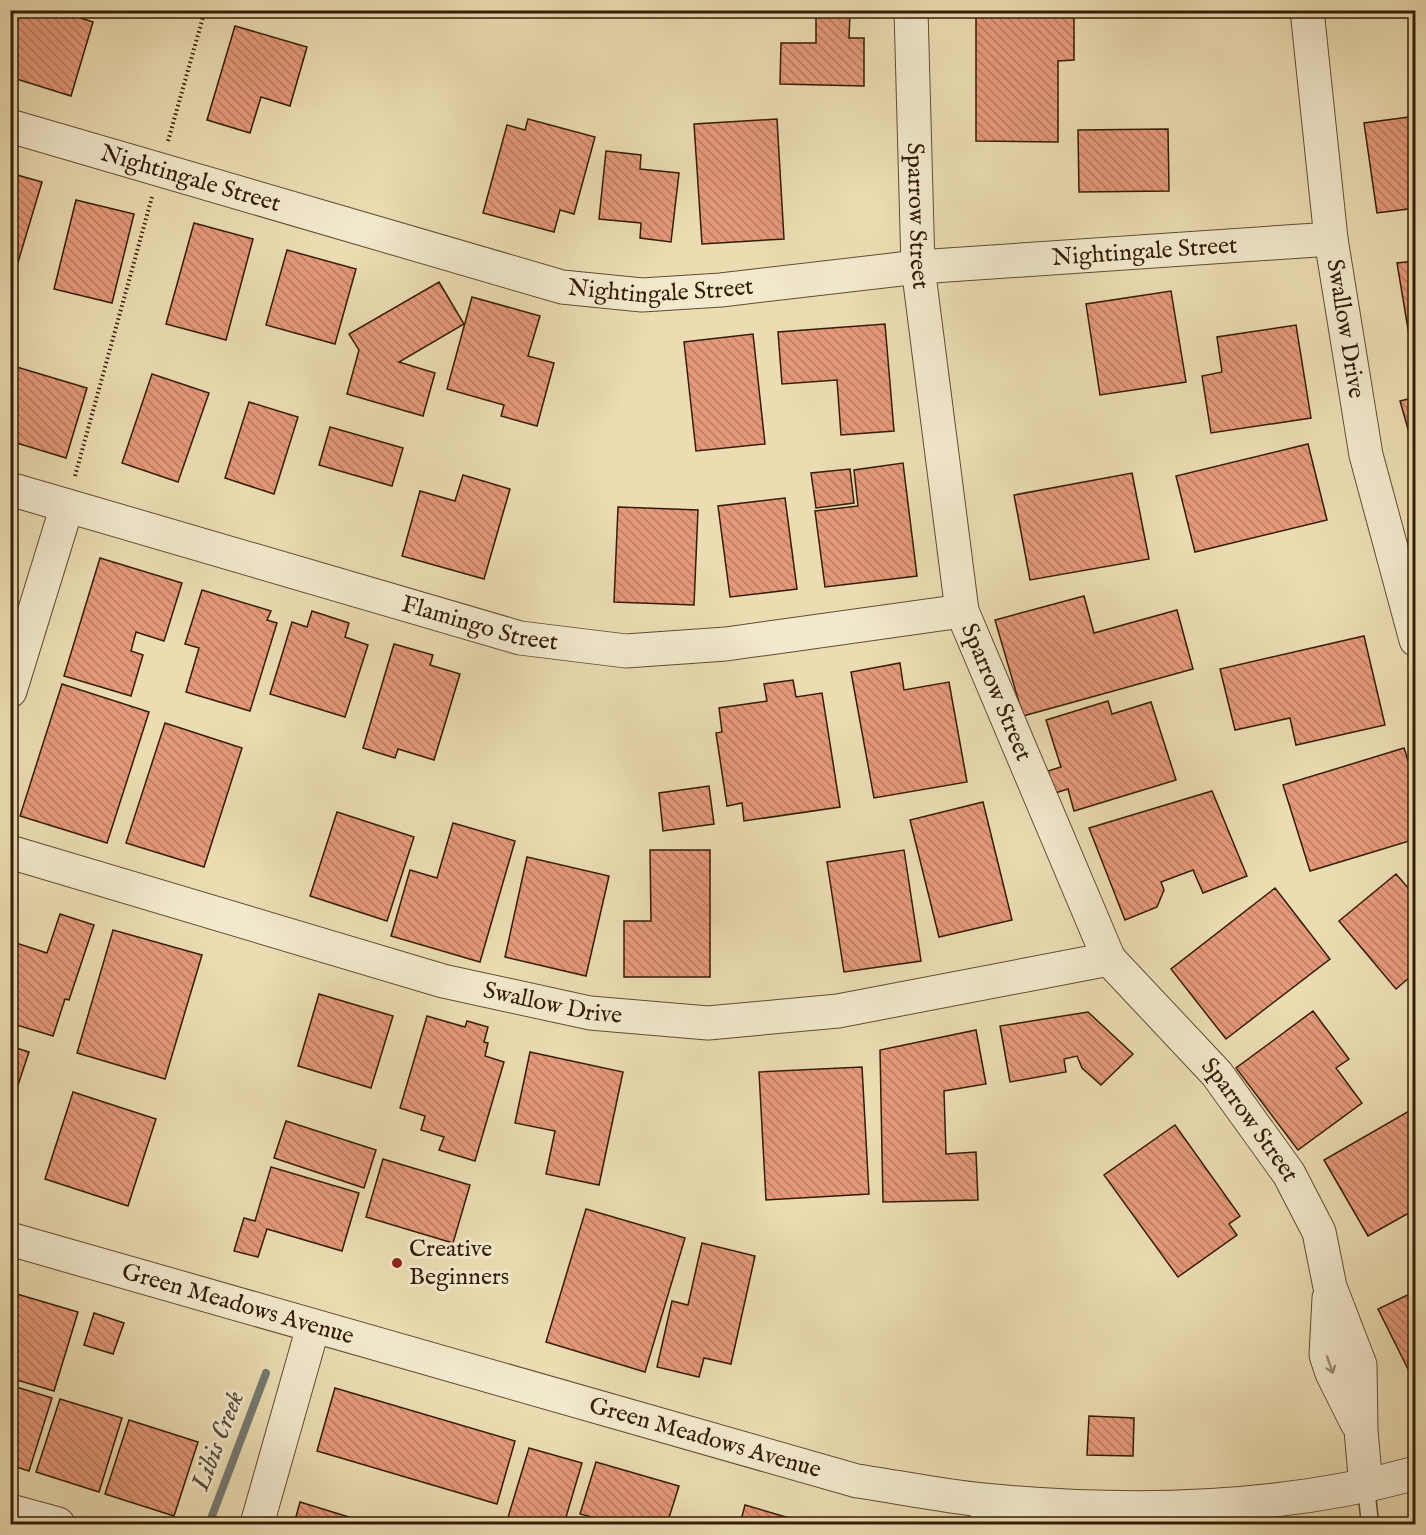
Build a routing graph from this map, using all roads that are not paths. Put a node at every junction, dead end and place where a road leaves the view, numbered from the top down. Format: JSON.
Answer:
{"nodes":[{"id":1,"x":912,"y":10,"type":"edge"},
{"id":2,"x":1307,"y":10,"type":"edge"},
{"id":3,"x":10,"y":126,"type":"edge"},
{"id":4,"x":1331,"y":239,"type":"junction"},
{"id":5,"x":918,"y":267,"type":"junction"},
{"id":6,"x":10,"y":489,"type":"edge"},
{"id":7,"x":67,"y":506,"type":"junction"},
{"id":8,"x":962,"y":611,"type":"junction"},
{"id":9,"x":1416,"y":640,"type":"edge"},
{"id":10,"x":10,"y":691,"type":"edge"},
{"id":11,"x":10,"y":852,"type":"edge"},
{"id":12,"x":1109,"y":959,"type":"junction"},
{"id":13,"x":10,"y":1239,"type":"edge"},
{"id":14,"x":313,"y":1327,"type":"junction"},
{"id":15,"x":1416,"y":1473,"type":"edge"},
{"id":16,"x":1366,"y":1487,"type":"junction"},
{"id":17,"x":10,"y":1511,"type":"edge"},
{"id":18,"x":980,"y":1512,"type":"edge"},
{"id":19,"x":1156,"y":1517,"type":"edge"},
{"id":20,"x":58,"y":1524,"type":"edge"},
{"id":21,"x":257,"y":1524,"type":"edge"},
{"id":22,"x":1370,"y":1524,"type":"edge"}],
"edges":[{"from":1,"to":5,"type":"street","name":"Sparrow Street"},
{"from":2,"to":4,"type":"street","name":"Swallow Drive"},
{"from":3,"to":5,"type":"street","name":"Nightingale Street"},
{"from":4,"to":5,"type":"street","name":"Nightingale Street"},
{"from":4,"to":9,"type":"street","name":"Swallow Drive"},
{"from":5,"to":8,"type":"street","name":"Sparrow Street"},
{"from":6,"to":7,"type":"street","name":"Flamingo Street"},
{"from":7,"to":8,"type":"street","name":"Flamingo Street"},
{"from":7,"to":10,"type":"street"},
{"from":8,"to":12,"type":"street","name":"Sparrow Street"},
{"from":11,"to":12,"type":"street","name":"Swallow Drive"},
{"from":12,"to":16,"type":"street","name":"Sparrow Street"},
{"from":13,"to":14,"type":"street","name":"Green Meadows Avenue"},
{"from":14,"to":18,"type":"street","name":"Green Meadows Avenue"},
{"from":14,"to":21,"type":"street"},
{"from":15,"to":16,"type":"street","name":"Green Meadows Avenue"},
{"from":16,"to":19,"type":"street","name":"Green Meadows Avenue"},
{"from":16,"to":22,"type":"lane"},
{"from":17,"to":20,"type":"street"},
{"from":18,"to":19,"type":"street","name":"Green Meadows Avenue"}]}
